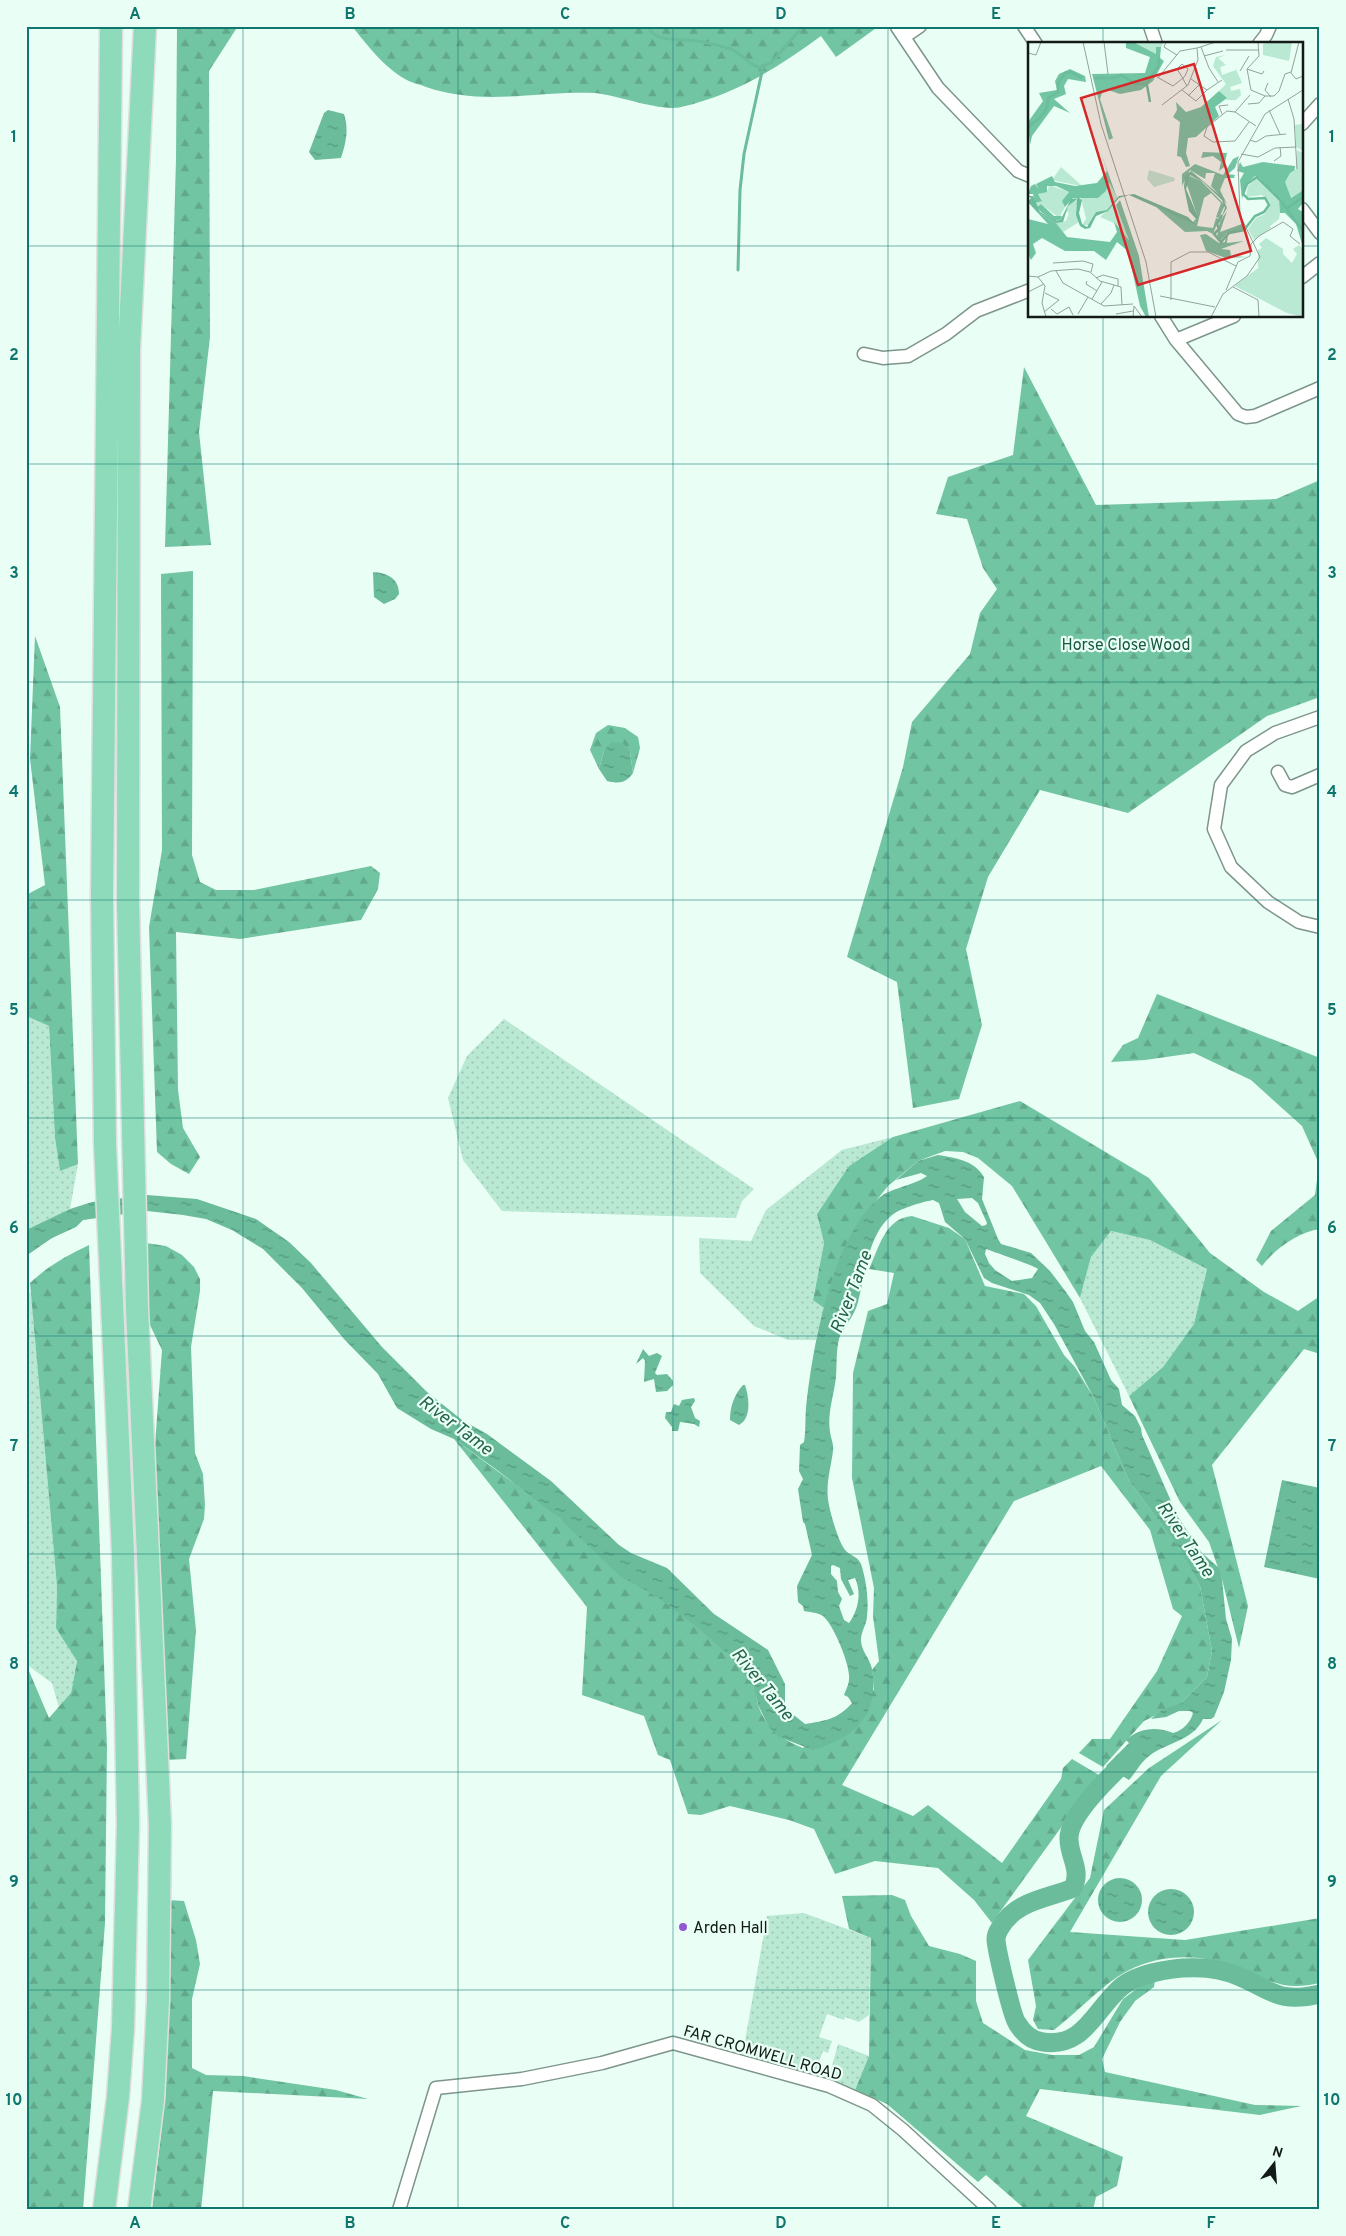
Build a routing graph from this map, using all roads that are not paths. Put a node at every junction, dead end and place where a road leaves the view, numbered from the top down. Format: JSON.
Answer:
{"nodes":[{"id":1,"x":111,"y":26,"type":"edge"},
{"id":2,"x":144,"y":26,"type":"edge"},
{"id":3,"x":920,"y":26,"type":"edge"},
{"id":4,"x":1024,"y":26,"type":"edge"},
{"id":5,"x":1150,"y":26,"type":"edge"},
{"id":6,"x":897,"y":27,"type":"edge"},
{"id":7,"x":904,"y":38,"type":"junction"},
{"id":8,"x":1035,"y":42,"type":"edge"},
{"id":9,"x":1155,"y":42,"type":"edge"},
{"id":10,"x":1320,"y":104,"type":"edge"},
{"id":11,"x":1304,"y":122,"type":"edge"},
{"id":12,"x":1028,"y":175,"type":"edge"},
{"id":13,"x":1304,"y":212,"type":"edge"},
{"id":14,"x":1320,"y":233,"type":"edge"},
{"id":15,"x":1320,"y":263,"type":"edge"},
{"id":16,"x":1304,"y":275,"type":"edge"},
{"id":17,"x":1028,"y":291,"type":"edge"},
{"id":18,"x":1162,"y":318,"type":"edge"},
{"id":19,"x":1229,"y":318,"type":"edge"},
{"id":20,"x":1176,"y":340,"type":"junction"},
{"id":21,"x":864,"y":354,"type":"dead end"},
{"id":22,"x":1320,"y":388,"type":"edge"},
{"id":23,"x":1320,"y":717,"type":"edge"},
{"id":24,"x":1278,"y":772,"type":"dead end"},
{"id":25,"x":1320,"y":775,"type":"edge"},
{"id":26,"x":1320,"y":927,"type":"edge"},
{"id":27,"x":104,"y":2210,"type":"edge"},
{"id":28,"x":139,"y":2210,"type":"edge"},
{"id":29,"x":399,"y":2210,"type":"edge"},
{"id":30,"x":990,"y":2210,"type":"edge"}],
"edges":[{"from":1,"to":27,"type":"highway"},
{"from":2,"to":28,"type":"highway"},
{"from":3,"to":7,"type":"street"},
{"from":4,"to":8,"type":"street"},
{"from":5,"to":9,"type":"street"},
{"from":6,"to":7,"type":"street"},
{"from":7,"to":12,"type":"street"},
{"from":10,"to":11,"type":"street"},
{"from":13,"to":14,"type":"street"},
{"from":15,"to":16,"type":"street"},
{"from":17,"to":21,"type":"street"},
{"from":18,"to":20,"type":"street"},
{"from":19,"to":20,"type":"street"},
{"from":20,"to":22,"type":"street"},
{"from":23,"to":26,"type":"street"},
{"from":24,"to":25,"type":"street"},
{"from":29,"to":30,"type":"street","name":"FAR CROMWELL ROAD"}]}
